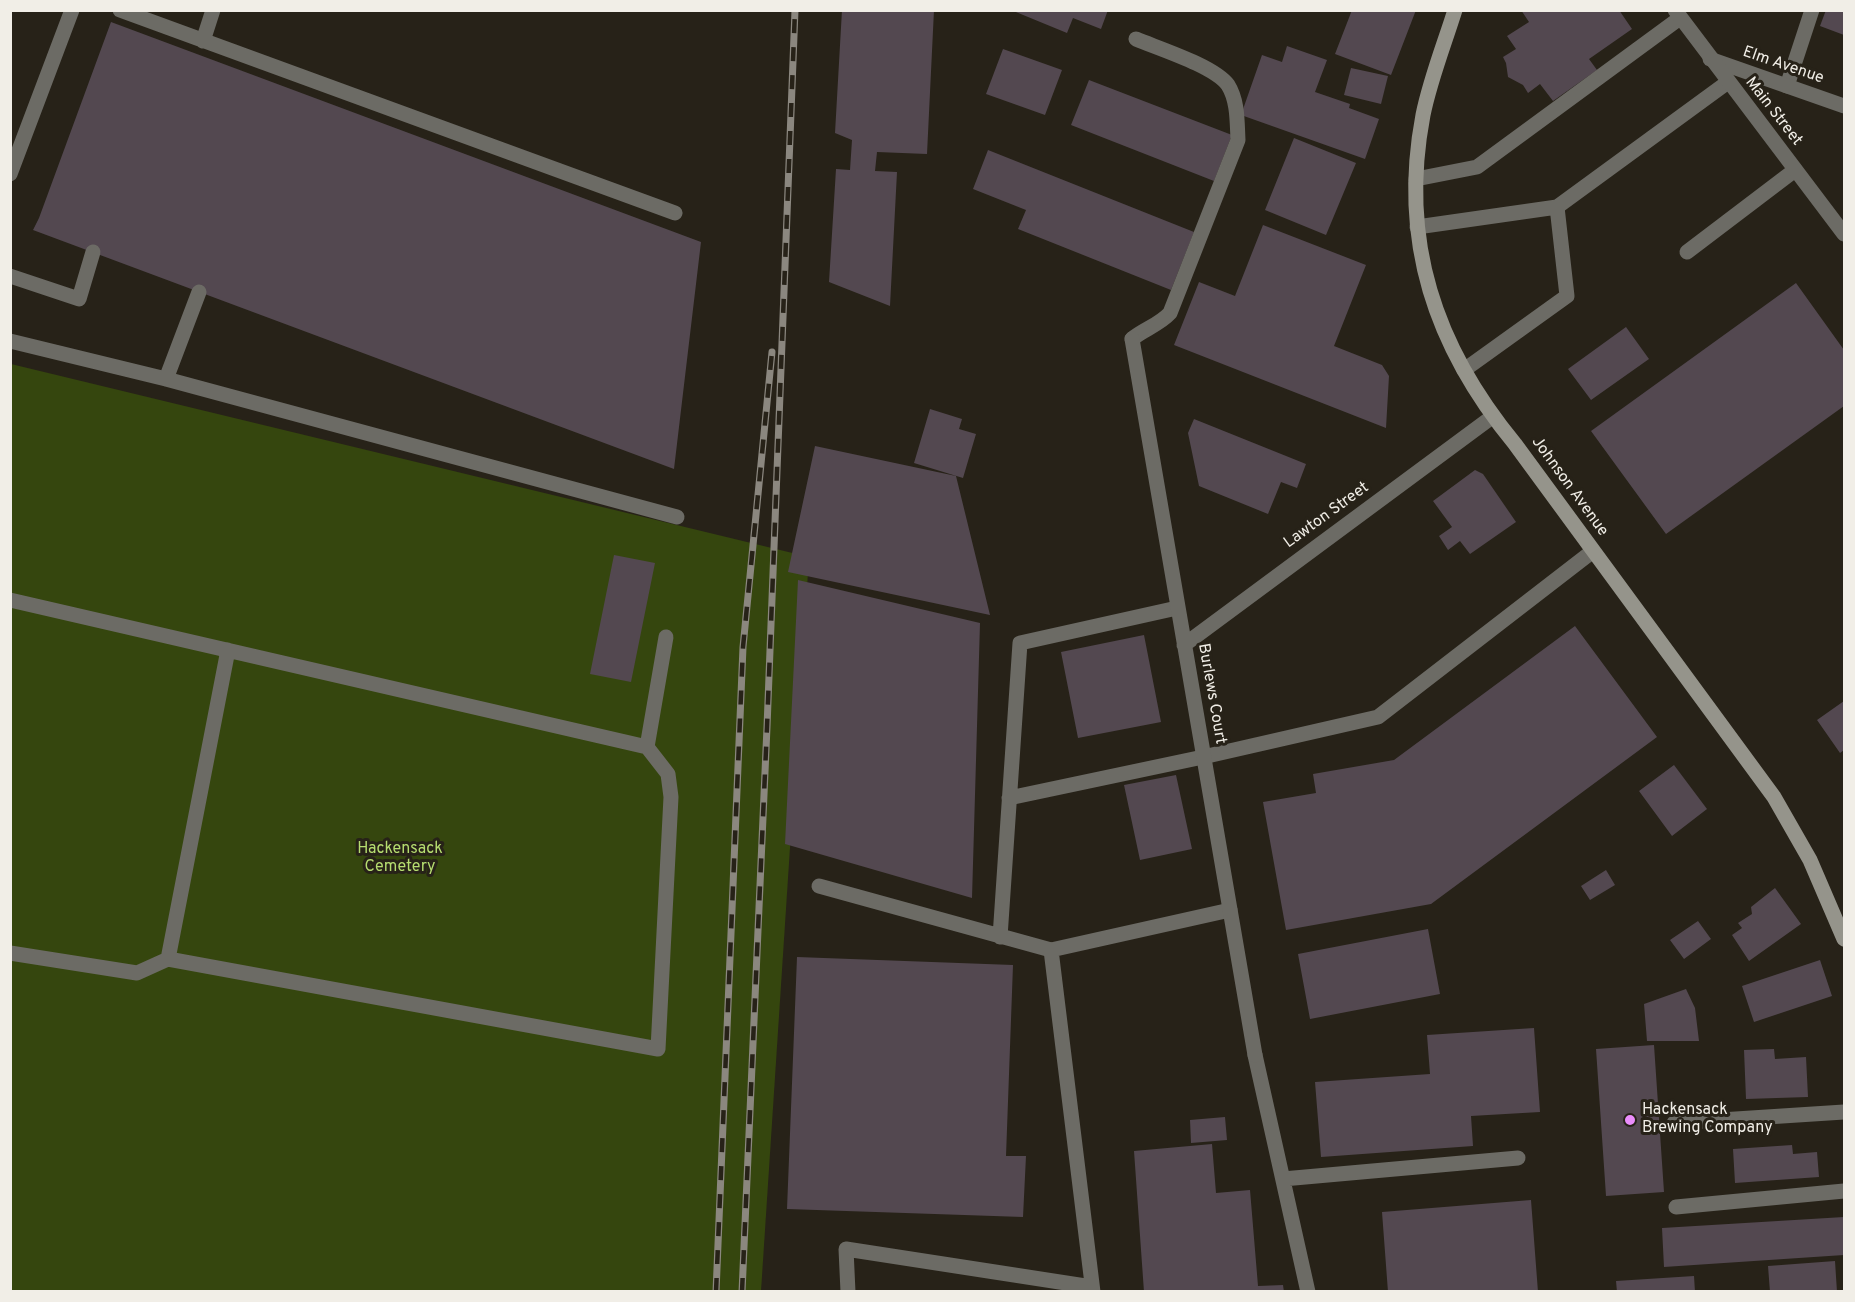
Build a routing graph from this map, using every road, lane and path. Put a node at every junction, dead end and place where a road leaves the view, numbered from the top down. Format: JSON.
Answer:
{"nodes":[{"id":1,"x":72,"y":10,"type":"edge"},
{"id":2,"x":120,"y":10,"type":"edge"},
{"id":3,"x":213,"y":10,"type":"edge"},
{"id":4,"x":1455,"y":10,"type":"edge"},
{"id":5,"x":1812,"y":10,"type":"edge"},
{"id":6,"x":1678,"y":14,"type":"edge"},
{"id":7,"x":1136,"y":39,"type":"dead end"},
{"id":8,"x":203,"y":40,"type":"junction"},
{"id":9,"x":1710,"y":59,"type":"junction"},
{"id":10,"x":1728,"y":82,"type":"junction"},
{"id":11,"x":1787,"y":86,"type":"junction"},
{"id":12,"x":1845,"y":106,"type":"edge"},
{"id":13,"x":1795,"y":170,"type":"junction"},
{"id":14,"x":10,"y":174,"type":"edge"},
{"id":15,"x":1416,"y":179,"type":"junction"},
{"id":16,"x":1557,"y":207,"type":"junction"},
{"id":17,"x":675,"y":213,"type":"dead end"},
{"id":18,"x":1417,"y":227,"type":"junction"},
{"id":19,"x":1845,"y":234,"type":"edge"},
{"id":20,"x":93,"y":252,"type":"dead end"},
{"id":21,"x":1687,"y":252,"type":"dead end"},
{"id":22,"x":10,"y":276,"type":"edge"},
{"id":23,"x":199,"y":292,"type":"dead end"},
{"id":24,"x":10,"y":341,"type":"edge"},
{"id":25,"x":1464,"y":370,"type":"junction"},
{"id":26,"x":166,"y":379,"type":"junction"},
{"id":27,"x":1492,"y":417,"type":"junction"},
{"id":28,"x":677,"y":517,"type":"dead end"},
{"id":29,"x":1593,"y":550,"type":"junction"},
{"id":30,"x":10,"y":600,"type":"edge"},
{"id":31,"x":1177,"y":608,"type":"junction"},
{"id":32,"x":666,"y":637,"type":"dead end"},
{"id":33,"x":1184,"y":645,"type":"junction"},
{"id":34,"x":228,"y":650,"type":"junction"},
{"id":35,"x":647,"y":747,"type":"junction"},
{"id":36,"x":1203,"y":757,"type":"junction"},
{"id":37,"x":1010,"y":798,"type":"junction"},
{"id":38,"x":819,"y":886,"type":"dead end"},
{"id":39,"x":1230,"y":910,"type":"junction"},
{"id":40,"x":1000,"y":937,"type":"junction"},
{"id":41,"x":1845,"y":939,"type":"edge"},
{"id":42,"x":1051,"y":950,"type":"junction"},
{"id":43,"x":10,"y":953,"type":"edge"},
{"id":44,"x":168,"y":959,"type":"junction"},
{"id":45,"x":1845,"y":1113,"type":"edge"},
{"id":46,"x":1674,"y":1123,"type":"dead end"},
{"id":47,"x":1518,"y":1158,"type":"dead end"},
{"id":48,"x":1283,"y":1179,"type":"junction"},
{"id":49,"x":1845,"y":1191,"type":"edge"},
{"id":50,"x":1676,"y":1207,"type":"dead end"},
{"id":51,"x":1092,"y":1289,"type":"edge"},
{"id":52,"x":848,"y":1292,"type":"edge"},
{"id":53,"x":1308,"y":1292,"type":"edge"}],
"edges":[{"from":1,"to":14,"type":"street"},
{"from":2,"to":8,"type":"street"},
{"from":3,"to":8,"type":"street"},
{"from":4,"to":15,"type":"main road","name":"Johnson Avenue"},
{"from":5,"to":11,"type":"street"},
{"from":6,"to":9,"type":"street","name":"Main Street"},
{"from":6,"to":15,"type":"street"},
{"from":7,"to":31,"type":"street","name":"Burlews Court"},
{"from":8,"to":17,"type":"street"},
{"from":9,"to":10,"type":"street","name":"Main Street"},
{"from":9,"to":11,"type":"street","name":"Elm Avenue"},
{"from":10,"to":13,"type":"street","name":"Main Street"},
{"from":10,"to":16,"type":"street"},
{"from":11,"to":12,"type":"street","name":"Elm Avenue"},
{"from":13,"to":19,"type":"street","name":"Main Street"},
{"from":13,"to":21,"type":"street"},
{"from":15,"to":18,"type":"main road","name":"Johnson Avenue"},
{"from":16,"to":18,"type":"street"},
{"from":16,"to":25,"type":"street"},
{"from":18,"to":25,"type":"main road","name":"Johnson Avenue"},
{"from":20,"to":22,"type":"street"},
{"from":23,"to":26,"type":"street"},
{"from":24,"to":26,"type":"street"},
{"from":25,"to":27,"type":"main road","name":"Johnson Avenue"},
{"from":26,"to":28,"type":"street"},
{"from":27,"to":29,"type":"main road","name":"Johnson Avenue"},
{"from":27,"to":33,"type":"street","name":"Lawton Street"},
{"from":29,"to":36,"type":"street"},
{"from":29,"to":41,"type":"main road","name":"Johnson Avenue"},
{"from":30,"to":34,"type":"street"},
{"from":31,"to":33,"type":"street","name":"Burlews Court"},
{"from":31,"to":37,"type":"street"},
{"from":32,"to":35,"type":"street"},
{"from":33,"to":36,"type":"street","name":"Burlews Court"},
{"from":34,"to":35,"type":"street"},
{"from":34,"to":44,"type":"street"},
{"from":35,"to":44,"type":"street"},
{"from":36,"to":37,"type":"street"},
{"from":36,"to":39,"type":"street","name":"Burlews Court"},
{"from":37,"to":40,"type":"street"},
{"from":38,"to":40,"type":"street"},
{"from":39,"to":42,"type":"street"},
{"from":39,"to":48,"type":"street","name":"Burlews Court"},
{"from":40,"to":42,"type":"street"},
{"from":42,"to":51,"type":"street"},
{"from":43,"to":44,"type":"street"},
{"from":45,"to":46,"type":"street"},
{"from":47,"to":48,"type":"street"},
{"from":48,"to":53,"type":"street","name":"Burlews Court"},
{"from":49,"to":50,"type":"street"},
{"from":51,"to":52,"type":"street"}]}
